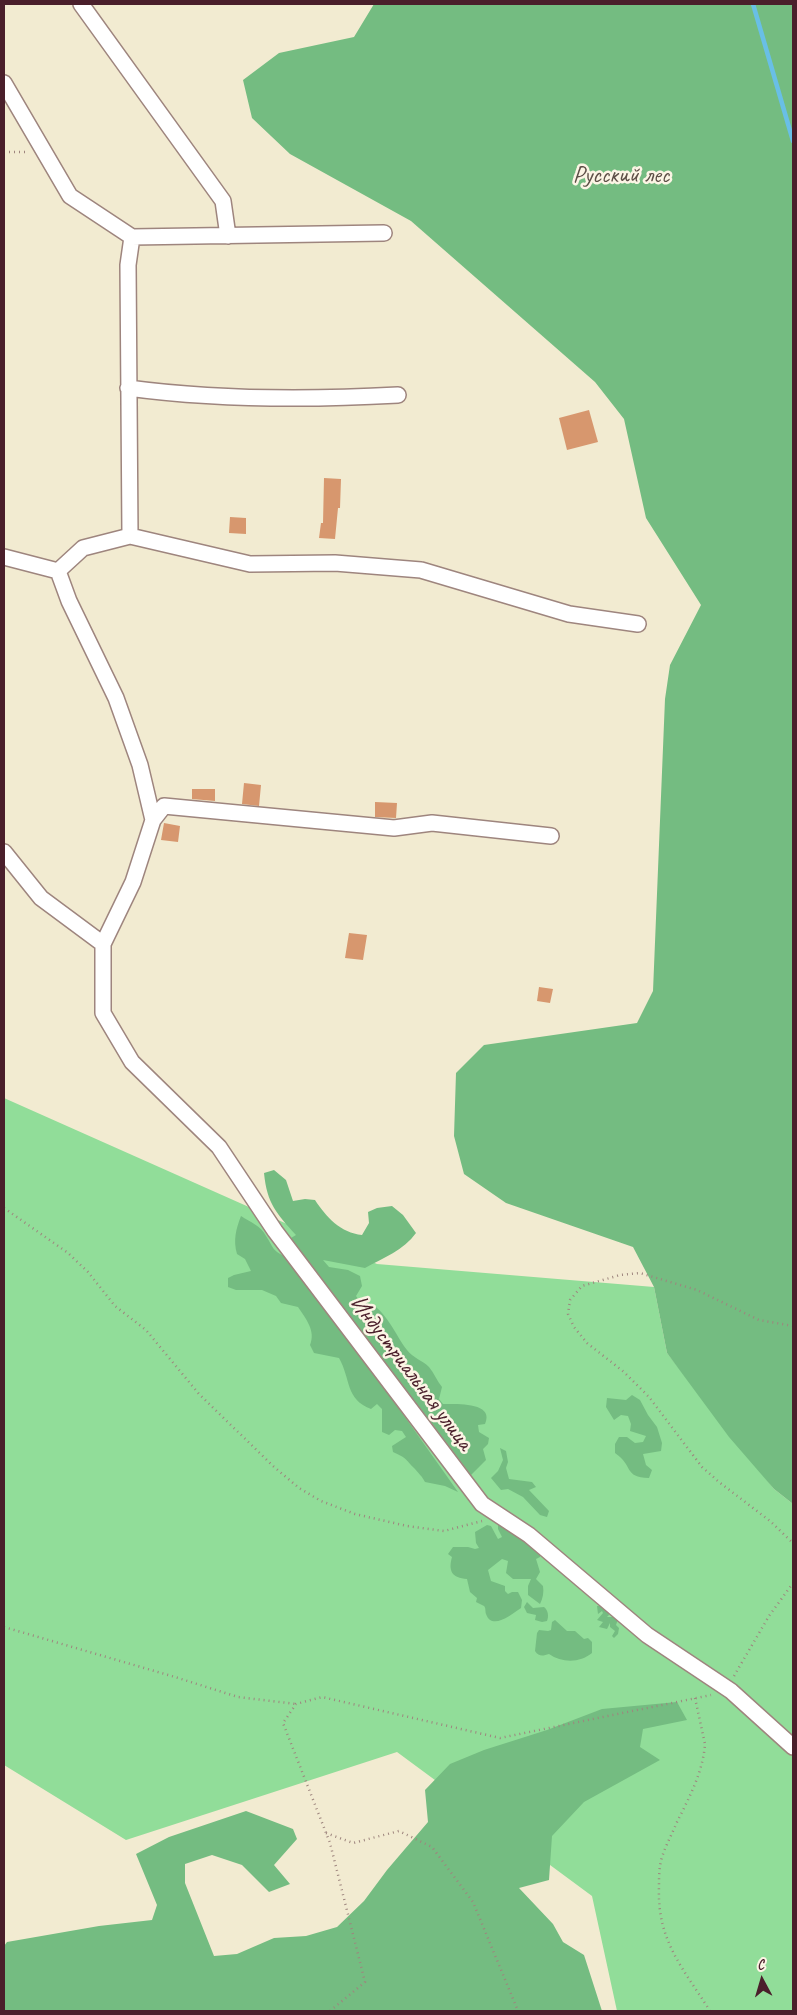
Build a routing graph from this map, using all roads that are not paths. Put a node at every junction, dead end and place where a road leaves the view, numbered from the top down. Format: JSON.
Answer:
{"nodes":[{"id":1,"x":81,"y":4,"type":"edge"},
{"id":2,"x":4,"y":83,"type":"edge"},
{"id":3,"x":384,"y":233,"type":"dead end"},
{"id":4,"x":228,"y":236,"type":"junction"},
{"id":5,"x":132,"y":238,"type":"junction"},
{"id":6,"x":128,"y":388,"type":"junction"},
{"id":7,"x":398,"y":395,"type":"dead end"},
{"id":8,"x":130,"y":536,"type":"junction"},
{"id":9,"x":4,"y":557,"type":"edge"},
{"id":10,"x":58,"y":571,"type":"junction"},
{"id":11,"x":638,"y":624,"type":"dead end"},
{"id":12,"x":153,"y":820,"type":"junction"},
{"id":13,"x":550,"y":836,"type":"dead end"},
{"id":14,"x":4,"y":852,"type":"edge"},
{"id":15,"x":103,"y":944,"type":"junction"},
{"id":16,"x":793,"y":1747,"type":"edge"}],
"edges":[{"from":1,"to":4,"type":"street"},
{"from":2,"to":5,"type":"street"},
{"from":3,"to":4,"type":"street"},
{"from":4,"to":5,"type":"street"},
{"from":5,"to":6,"type":"street"},
{"from":6,"to":7,"type":"street"},
{"from":6,"to":8,"type":"street"},
{"from":8,"to":10,"type":"street"},
{"from":8,"to":11,"type":"street"},
{"from":9,"to":10,"type":"street"},
{"from":10,"to":12,"type":"street"},
{"from":12,"to":13,"type":"street"},
{"from":12,"to":15,"type":"street"},
{"from":14,"to":15,"type":"street"},
{"from":15,"to":16,"type":"street","name":"Индустриальная улица"}]}
